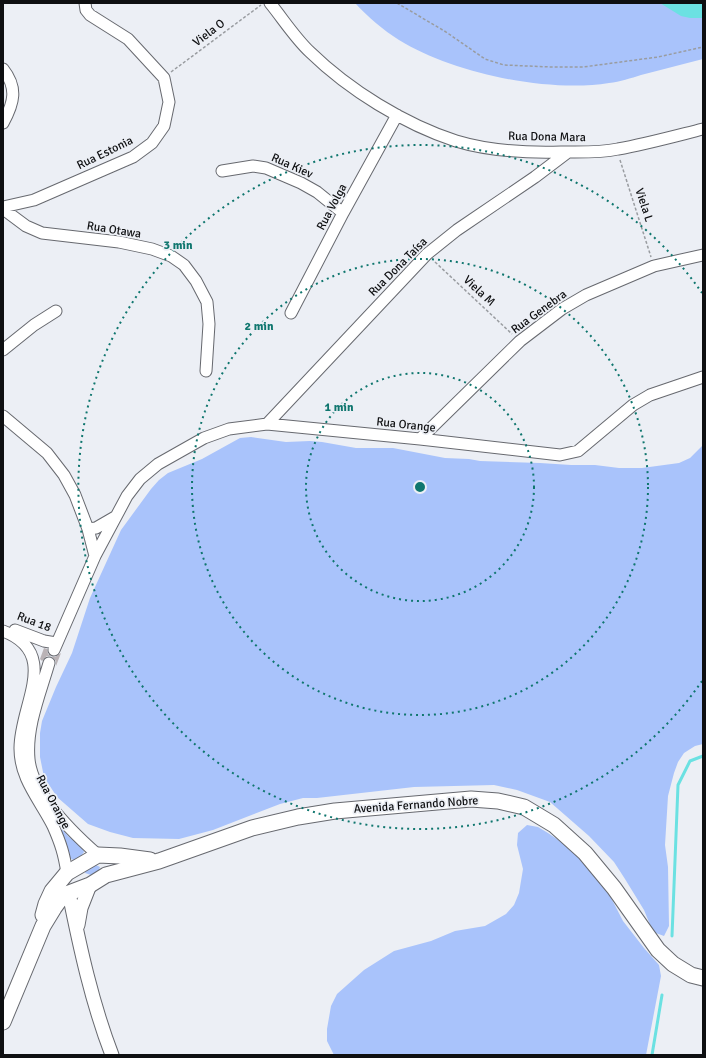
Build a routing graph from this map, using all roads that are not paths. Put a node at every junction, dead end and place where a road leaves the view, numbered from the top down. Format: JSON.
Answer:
{"nodes":[{"id":1,"x":85,"y":3,"type":"edge"},
{"id":2,"x":270,"y":3,"type":"edge"},
{"id":3,"x":3,"y":69,"type":"edge"},
{"id":4,"x":397,"y":115,"type":"junction"},
{"id":5,"x":3,"y":123,"type":"edge"},
{"id":6,"x":703,"y":129,"type":"edge"},
{"id":7,"x":568,"y":152,"type":"junction"},
{"id":8,"x":222,"y":171,"type":"dead end"},
{"id":9,"x":3,"y":208,"type":"edge"},
{"id":10,"x":343,"y":213,"type":"junction"},
{"id":11,"x":703,"y":255,"type":"edge"},
{"id":12,"x":56,"y":311,"type":"dead end"},
{"id":13,"x":291,"y":313,"type":"dead end"},
{"id":14,"x":3,"y":350,"type":"edge"},
{"id":15,"x":206,"y":371,"type":"dead end"},
{"id":16,"x":703,"y":377,"type":"edge"},
{"id":17,"x":3,"y":416,"type":"edge"},
{"id":18,"x":267,"y":424,"type":"junction"},
{"id":19,"x":420,"y":439,"type":"junction"},
{"id":20,"x":118,"y":516,"type":"junction"},
{"id":21,"x":88,"y":529,"type":"junction"},
{"id":22,"x":95,"y":556,"type":"junction"},
{"id":23,"x":3,"y":623,"type":"edge"},
{"id":24,"x":3,"y":631,"type":"edge"},
{"id":25,"x":30,"y":650,"type":"joint"},
{"id":26,"x":49,"y":664,"type":"dead end"},
{"id":27,"x":98,"y":855,"type":"junction"},
{"id":28,"x":159,"y":861,"type":"junction"},
{"id":29,"x":67,"y":873,"type":"junction"},
{"id":30,"x":97,"y":881,"type":"junction"},
{"id":31,"x":69,"y":893,"type":"junction"},
{"id":32,"x":43,"y":926,"type":"junction"},
{"id":33,"x":77,"y":933,"type":"junction"},
{"id":34,"x":703,"y":978,"type":"edge"},
{"id":35,"x":3,"y":1022,"type":"edge"},
{"id":36,"x":112,"y":1055,"type":"edge"}],
"edges":[{"from":1,"to":9,"type":"street","name":"Rua Estonia"},
{"from":2,"to":4,"type":"street","name":"Rua Dona Mara"},
{"from":3,"to":5,"type":"street"},
{"from":4,"to":7,"type":"street","name":"Rua Dona Mara"},
{"from":4,"to":10,"type":"street","name":"Rua Volga"},
{"from":6,"to":7,"type":"street","name":"Rua Dona Mara"},
{"from":7,"to":18,"type":"street","name":"Rua Dona Taísa"},
{"from":8,"to":10,"type":"street","name":"Rua Kiev"},
{"from":9,"to":15,"type":"street","name":"Rua Otawa"},
{"from":10,"to":13,"type":"street","name":"Rua Volga"},
{"from":11,"to":19,"type":"street","name":"Rua Genebra"},
{"from":12,"to":14,"type":"street"},
{"from":16,"to":19,"type":"street","name":"Rua Orange"},
{"from":17,"to":21,"type":"street"},
{"from":18,"to":19,"type":"street","name":"Rua Orange"},
{"from":18,"to":20,"type":"street","name":"Rua Orange"},
{"from":20,"to":21,"type":"street"},
{"from":20,"to":22,"type":"street","name":"Rua Orange"},
{"from":21,"to":22,"type":"street"},
{"from":22,"to":23,"type":"street","name":"Rua 18"},
{"from":24,"to":25,"type":"street","name":"Rua 18"},
{"from":25,"to":29,"type":"street","name":"Rua Orange"},
{"from":26,"to":27,"type":"street","name":"Rua Orange"},
{"from":27,"to":28,"type":"main road","name":"Avenida Fernando Nobre"},
{"from":27,"to":29,"type":"main road"},
{"from":27,"to":30,"type":"main road"},
{"from":28,"to":30,"type":"main road","name":"Avenida Fernando Nobre"},
{"from":28,"to":34,"type":"main road","name":"Avenida Fernando Nobre"},
{"from":29,"to":30,"type":"main road"},
{"from":29,"to":31,"type":"main road"},
{"from":29,"to":32,"type":"main road"},
{"from":30,"to":31,"type":"main road","name":"Avenida Fernando Nobre"},
{"from":30,"to":33,"type":"street"},
{"from":31,"to":32,"type":"main road","name":"Avenida Fernando Nobre"},
{"from":31,"to":33,"type":"street"},
{"from":32,"to":35,"type":"main road"},
{"from":33,"to":36,"type":"street"}]}
